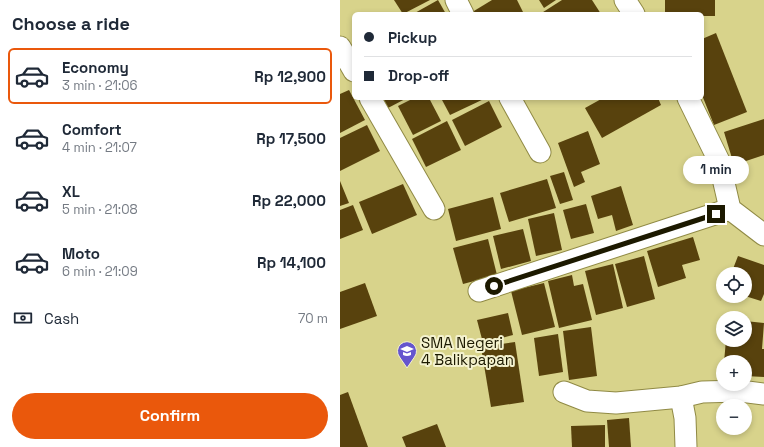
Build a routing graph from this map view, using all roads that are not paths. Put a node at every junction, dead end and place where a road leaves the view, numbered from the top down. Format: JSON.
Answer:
{"nodes":[{"id":1,"x":456,"y":0,"type":"edge"},
{"id":2,"x":625,"y":0,"type":"edge"},
{"id":3,"x":462,"y":12,"type":"edge"},
{"id":4,"x":633,"y":12,"type":"edge"},
{"id":5,"x":340,"y":47,"type":"edge"},
{"id":6,"x":352,"y":68,"type":"edge"},
{"id":7,"x":371,"y":100,"type":"edge"},
{"id":8,"x":511,"y":100,"type":"edge"},
{"id":9,"x":689,"y":100,"type":"edge"},
{"id":10,"x":540,"y":152,"type":"dead end"},
{"id":11,"x":434,"y":209,"type":"dead end"},
{"id":12,"x":733,"y":211,"type":"junction"},
{"id":13,"x":764,"y":235,"type":"edge"},
{"id":14,"x":479,"y":291,"type":"dead end"},
{"id":15,"x":564,"y":392,"type":"dead end"},
{"id":16,"x":764,"y":394,"type":"edge"},
{"id":17,"x":690,"y":395,"type":"junction"},
{"id":18,"x":686,"y":447,"type":"edge"}],
"edges":[{"from":1,"to":3,"type":"street"},
{"from":2,"to":4,"type":"street"},
{"from":5,"to":6,"type":"street"},
{"from":7,"to":11,"type":"street"},
{"from":8,"to":10,"type":"street"},
{"from":9,"to":12,"type":"street"},
{"from":12,"to":13,"type":"street"},
{"from":12,"to":14,"type":"street"},
{"from":15,"to":17,"type":"street"},
{"from":16,"to":17,"type":"street"},
{"from":17,"to":18,"type":"street"}]}
